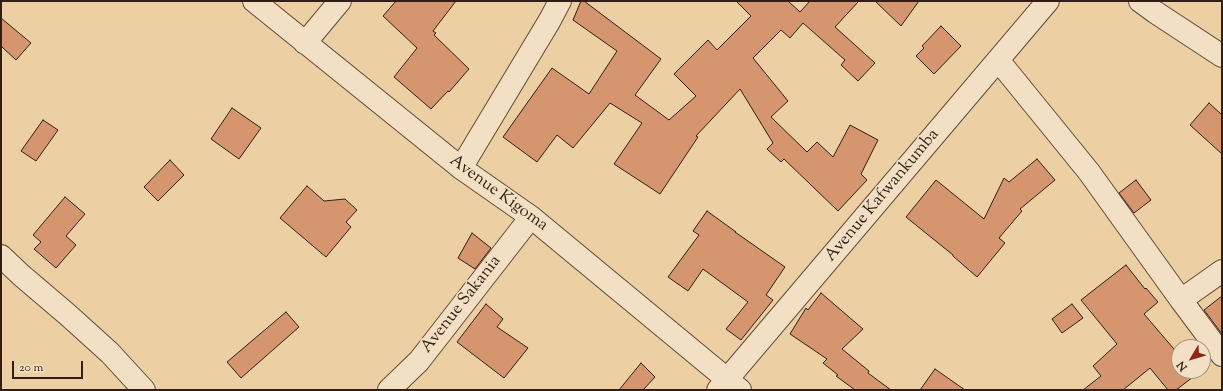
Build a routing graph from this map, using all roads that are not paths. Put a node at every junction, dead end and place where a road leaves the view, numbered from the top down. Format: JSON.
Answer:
{"nodes":[{"id":1,"x":254,"y":1,"type":"edge"},
{"id":2,"x":340,"y":1,"type":"edge"},
{"id":3,"x":560,"y":1,"type":"edge"},
{"id":4,"x":1048,"y":1,"type":"edge"},
{"id":5,"x":1140,"y":1,"type":"edge"},
{"id":6,"x":305,"y":42,"type":"junction"},
{"id":7,"x":1222,"y":56,"type":"edge"},
{"id":8,"x":998,"y":60,"type":"junction"},
{"id":9,"x":461,"y":168,"type":"junction"},
{"id":10,"x":531,"y":217,"type":"junction"},
{"id":11,"x":1,"y":256,"type":"edge"},
{"id":12,"x":1222,"y":271,"type":"edge"},
{"id":13,"x":1181,"y":300,"type":"junction"},
{"id":14,"x":1222,"y":355,"type":"edge"},
{"id":15,"x":728,"y":386,"type":"edge"},
{"id":16,"x":144,"y":390,"type":"edge"},
{"id":17,"x":389,"y":390,"type":"edge"}],
"edges":[{"from":1,"to":6,"type":"street","name":"Avenue Kigoma"},
{"from":2,"to":6,"type":"street"},
{"from":3,"to":9,"type":"street"},
{"from":4,"to":8,"type":"street","name":"Avenue Kafwankumba"},
{"from":5,"to":7,"type":"street"},
{"from":6,"to":9,"type":"street","name":"Avenue Kigoma"},
{"from":8,"to":13,"type":"street"},
{"from":8,"to":15,"type":"street","name":"Avenue Kafwankumba"},
{"from":9,"to":10,"type":"street","name":"Avenue Kigoma"},
{"from":10,"to":15,"type":"street","name":"Avenue Kigoma"},
{"from":10,"to":17,"type":"street","name":"Avenue Sakania"},
{"from":11,"to":16,"type":"street"},
{"from":12,"to":13,"type":"street"},
{"from":13,"to":14,"type":"street"}]}
